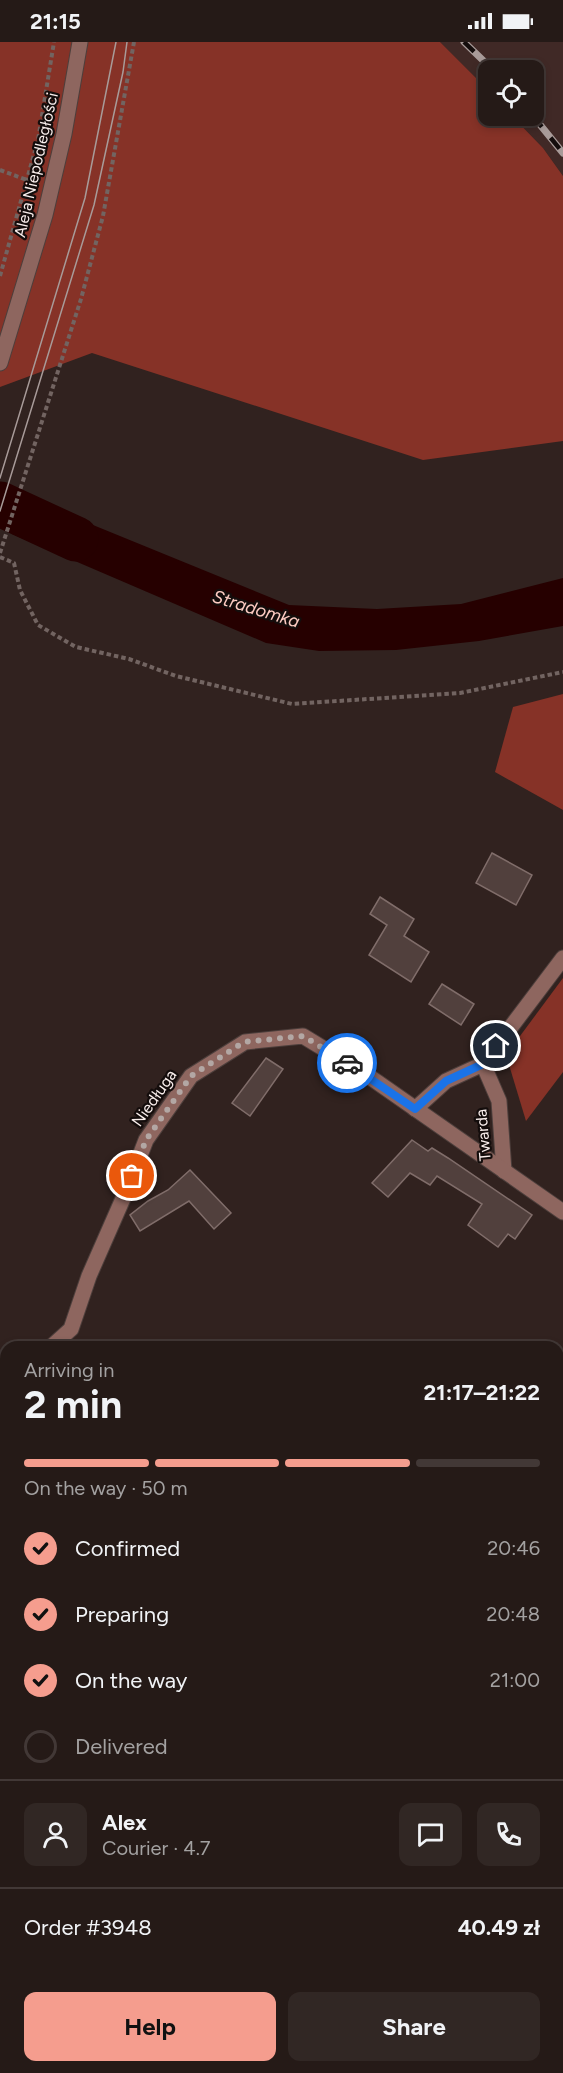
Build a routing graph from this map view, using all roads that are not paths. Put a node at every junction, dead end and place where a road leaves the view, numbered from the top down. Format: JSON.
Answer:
{"nodes":[{"id":1,"x":80,"y":42,"type":"edge"},
{"id":2,"x":0,"y":363,"type":"edge"},
{"id":3,"x":563,"y":958,"type":"edge"},
{"id":4,"x":303,"y":1036,"type":"joint"},
{"id":5,"x":483,"y":1064,"type":"junction"},
{"id":6,"x":415,"y":1109,"type":"junction"},
{"id":7,"x":504,"y":1171,"type":"junction"},
{"id":8,"x":563,"y":1212,"type":"edge"},
{"id":9,"x":58,"y":1341,"type":"edge"}],
"edges":[{"from":1,"to":2,"type":"street","name":"Aleja Niepodległości"},
{"from":3,"to":5,"type":"street"},
{"from":4,"to":6,"type":"street","name":"Twarda"},
{"from":4,"to":9,"type":"street","name":"Niedługa"},
{"from":5,"to":6,"type":"street"},
{"from":5,"to":7,"type":"street","name":"Twarda"},
{"from":6,"to":7,"type":"street","name":"Twarda"},
{"from":7,"to":8,"type":"street","name":"Twarda"}]}
